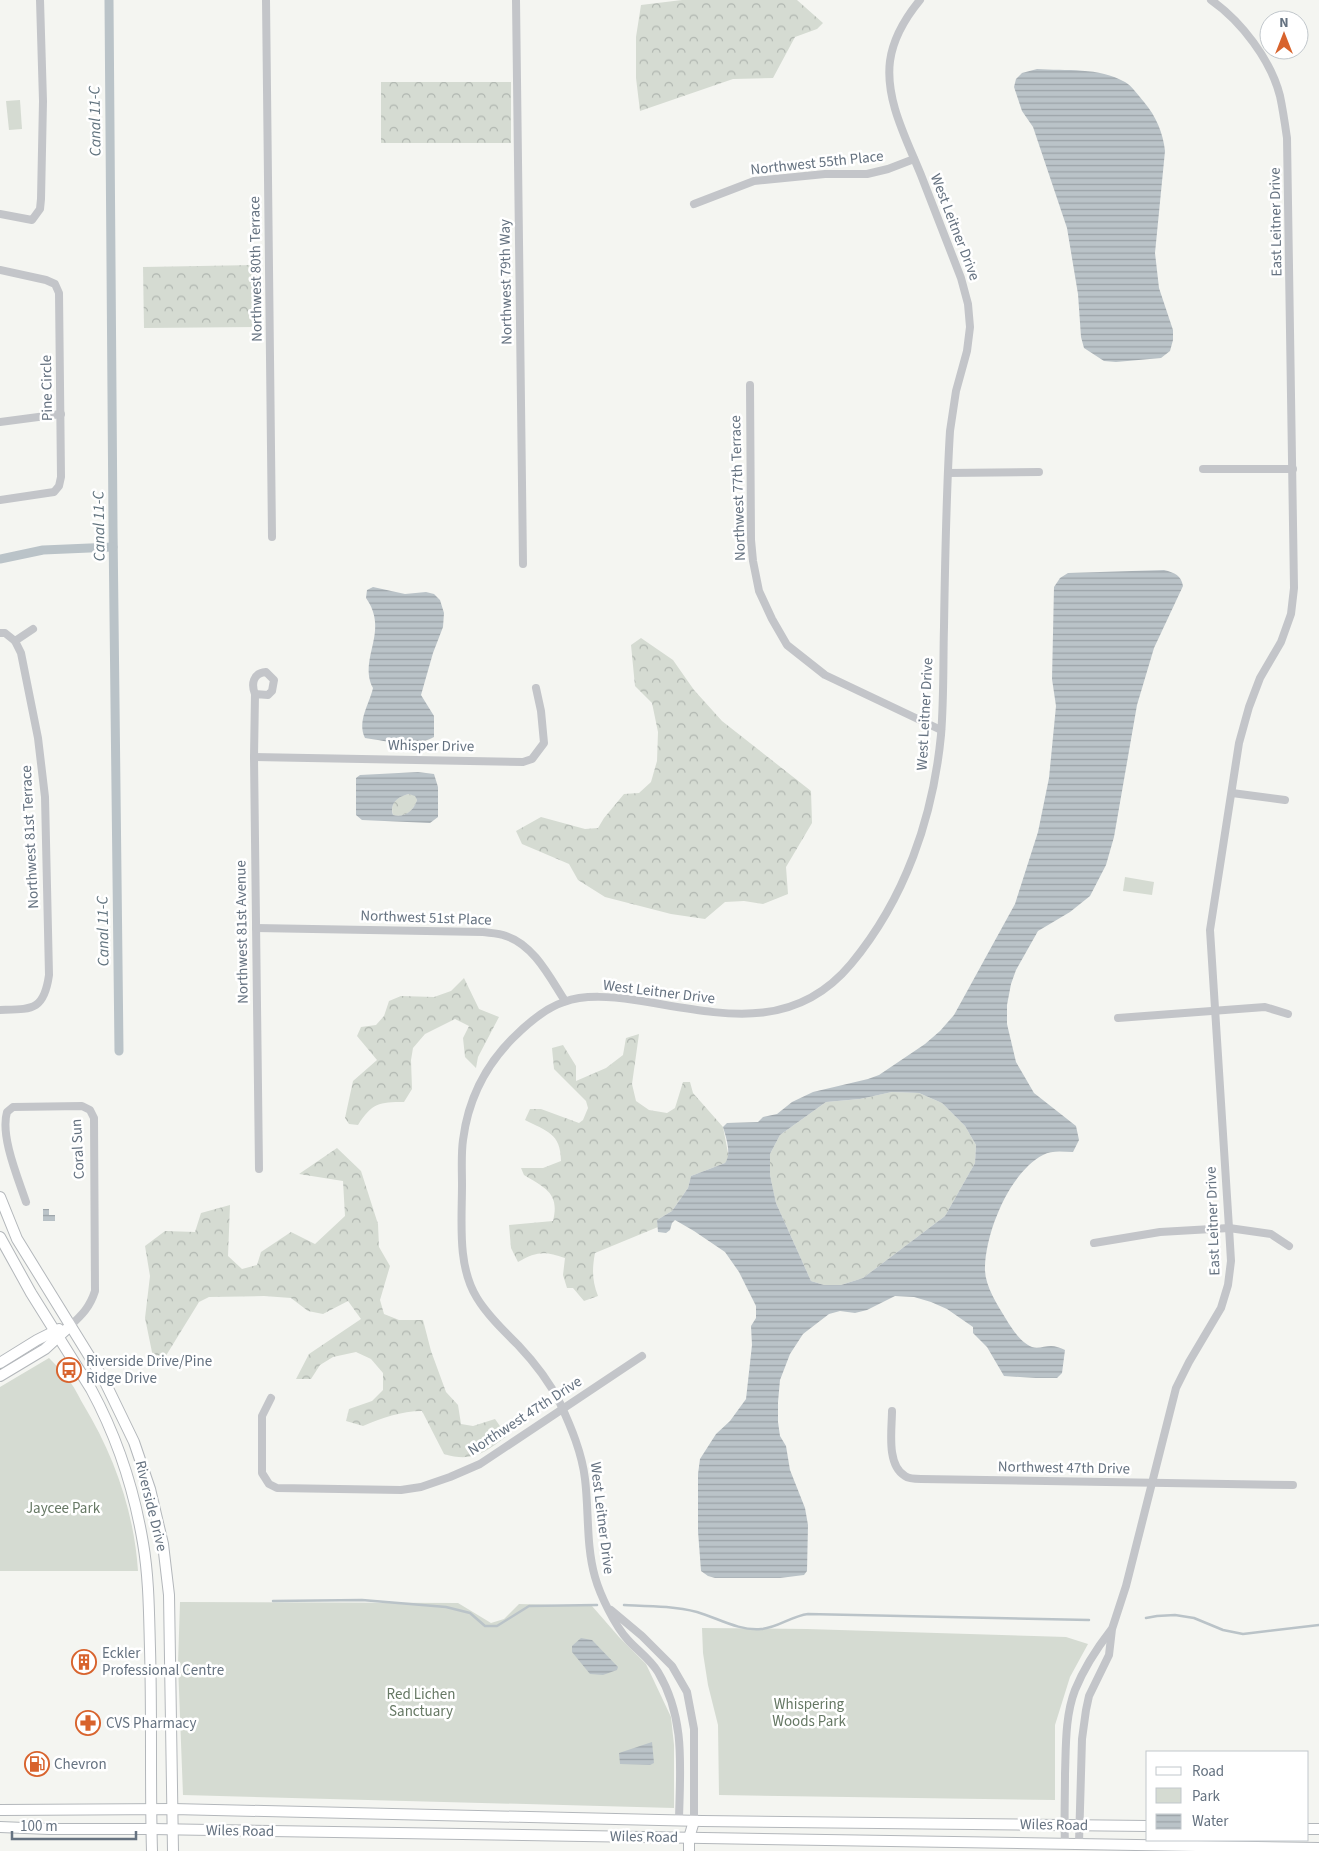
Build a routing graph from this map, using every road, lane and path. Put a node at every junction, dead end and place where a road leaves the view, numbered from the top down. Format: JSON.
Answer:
{"nodes":[{"id":1,"x":40,"y":0,"type":"edge"},
{"id":2,"x":266,"y":0,"type":"edge"},
{"id":3,"x":516,"y":0,"type":"edge"},
{"id":4,"x":920,"y":0,"type":"edge"},
{"id":5,"x":1211,"y":0,"type":"edge"},
{"id":6,"x":914,"y":159,"type":"junction"},
{"id":7,"x":694,"y":204,"type":"dead end"},
{"id":8,"x":0,"y":214,"type":"edge"},
{"id":9,"x":0,"y":270,"type":"edge"},
{"id":10,"x":750,"y":385,"type":"dead end"},
{"id":11,"x":61,"y":414,"type":"junction"},
{"id":12,"x":0,"y":422,"type":"edge"},
{"id":13,"x":1203,"y":469,"type":"dead end"},
{"id":14,"x":1293,"y":469,"type":"junction"},
{"id":15,"x":1039,"y":472,"type":"dead end"},
{"id":16,"x":948,"y":473,"type":"junction"},
{"id":17,"x":0,"y":500,"type":"edge"},
{"id":18,"x":272,"y":537,"type":"dead end"},
{"id":19,"x":523,"y":564,"type":"dead end"},
{"id":20,"x":33,"y":629,"type":"dead end"},
{"id":21,"x":0,"y":633,"type":"edge"},
{"id":22,"x":15,"y":641,"type":"junction"},
{"id":23,"x":536,"y":688,"type":"dead end"},
{"id":24,"x":254,"y":694,"type":"dead end"},
{"id":25,"x":941,"y":730,"type":"junction"},
{"id":26,"x":254,"y":757,"type":"junction"},
{"id":27,"x":1232,"y":793,"type":"junction"},
{"id":28,"x":1285,"y":800,"type":"dead end"},
{"id":29,"x":256,"y":928,"type":"junction"},
{"id":30,"x":564,"y":1001,"type":"junction"},
{"id":31,"x":0,"y":1010,"type":"edge"},
{"id":32,"x":1215,"y":1011,"type":"junction"},
{"id":33,"x":1288,"y":1014,"type":"dead end"},
{"id":34,"x":1118,"y":1018,"type":"dead end"},
{"id":35,"x":10,"y":1151,"type":"junction"},
{"id":36,"x":0,"y":1153,"type":"edge"},
{"id":37,"x":259,"y":1169,"type":"dead end"},
{"id":38,"x":0,"y":1197,"type":"edge"},
{"id":39,"x":26,"y":1202,"type":"dead end"},
{"id":40,"x":1230,"y":1228,"type":"junction"},
{"id":41,"x":0,"y":1237,"type":"edge"},
{"id":42,"x":1094,"y":1242,"type":"dead end"},
{"id":43,"x":1289,"y":1246,"type":"dead end"},
{"id":44,"x":70,"y":1326,"type":"junction"},
{"id":45,"x":57,"y":1334,"type":"junction"},
{"id":46,"x":642,"y":1356,"type":"dead end"},
{"id":47,"x":0,"y":1363,"type":"edge"},
{"id":48,"x":0,"y":1376,"type":"edge"},
{"id":49,"x":271,"y":1398,"type":"dead end"},
{"id":50,"x":562,"y":1409,"type":"junction"},
{"id":51,"x":892,"y":1411,"type":"dead end"},
{"id":52,"x":1152,"y":1484,"type":"junction"},
{"id":53,"x":1293,"y":1485,"type":"dead end"},
{"id":54,"x":609,"y":1609,"type":"junction"},
{"id":55,"x":1112,"y":1629,"type":"junction"},
{"id":56,"x":1071,"y":1706,"type":"junction"},
{"id":57,"x":1086,"y":1710,"type":"junction"},
{"id":58,"x":1065,"y":1773,"type":"junction"},
{"id":59,"x":1081,"y":1773,"type":"junction"},
{"id":60,"x":173,"y":1809,"type":"junction"},
{"id":61,"x":0,"y":1810,"type":"edge"},
{"id":62,"x":152,"y":1811,"type":"junction"},
{"id":63,"x":679,"y":1820,"type":"junction"},
{"id":64,"x":694,"y":1820,"type":"junction"},
{"id":65,"x":901,"y":1822,"type":"junction"},
{"id":66,"x":1064,"y":1825,"type":"junction"},
{"id":67,"x":1080,"y":1825,"type":"junction"},
{"id":68,"x":1146,"y":1826,"type":"edge"},
{"id":69,"x":0,"y":1827,"type":"edge"},
{"id":70,"x":152,"y":1830,"type":"junction"},
{"id":71,"x":173,"y":1830,"type":"junction"},
{"id":72,"x":688,"y":1838,"type":"junction"},
{"id":73,"x":901,"y":1841,"type":"junction"},
{"id":74,"x":1065,"y":1844,"type":"junction"},
{"id":75,"x":1080,"y":1844,"type":"junction"},
{"id":76,"x":1300,"y":1846,"type":"edge"},
{"id":77,"x":1319,"y":1848,"type":"edge"},
{"id":78,"x":152,"y":1851,"type":"edge"},
{"id":79,"x":173,"y":1851,"type":"edge"},
{"id":80,"x":689,"y":1851,"type":"edge"}],
"edges":[{"from":1,"to":8,"type":"street"},
{"from":2,"to":18,"type":"street","name":"Northwest 80th Terrace"},
{"from":3,"to":19,"type":"street","name":"Northwest 79th Way"},
{"from":4,"to":6,"type":"street","name":"West Leitner Drive"},
{"from":5,"to":14,"type":"street","name":"East Leitner Drive"},
{"from":6,"to":7,"type":"street","name":"Northwest 55th Place"},
{"from":6,"to":16,"type":"street","name":"West Leitner Drive"},
{"from":9,"to":11,"type":"street","name":"Pine Circle"},
{"from":10,"to":25,"type":"street","name":"Northwest 77th Terrace"},
{"from":11,"to":12,"type":"street"},
{"from":11,"to":17,"type":"street","name":"Pine Circle"},
{"from":13,"to":14,"type":"street"},
{"from":14,"to":27,"type":"street","name":"East Leitner Drive"},
{"from":15,"to":16,"type":"street"},
{"from":16,"to":25,"type":"street","name":"West Leitner Drive"},
{"from":20,"to":22,"type":"street"},
{"from":21,"to":22,"type":"street"},
{"from":22,"to":31,"type":"street","name":"Northwest 81st Terrace"},
{"from":23,"to":26,"type":"street","name":"Whisper Drive"},
{"from":24,"to":26,"type":"street","name":"Northwest 81st Avenue"},
{"from":25,"to":30,"type":"street","name":"West Leitner Drive"},
{"from":26,"to":29,"type":"street","name":"Northwest 81st Avenue"},
{"from":27,"to":28,"type":"street"},
{"from":27,"to":32,"type":"street","name":"East Leitner Drive"},
{"from":29,"to":30,"type":"street","name":"Northwest 51st Place"},
{"from":29,"to":37,"type":"street","name":"Northwest 81st Avenue"},
{"from":30,"to":50,"type":"street","name":"West Leitner Drive"},
{"from":32,"to":33,"type":"street"},
{"from":32,"to":34,"type":"street"},
{"from":32,"to":40,"type":"street","name":"East Leitner Drive"},
{"from":35,"to":36,"type":"street"},
{"from":35,"to":39,"type":"street","name":"Coral Sun"},
{"from":35,"to":44,"type":"street","name":"Coral Sun"},
{"from":38,"to":44,"type":"main road","name":"Riverside Drive"},
{"from":40,"to":42,"type":"street"},
{"from":40,"to":43,"type":"street"},
{"from":40,"to":52,"type":"street","name":"East Leitner Drive"},
{"from":41,"to":45,"type":"main road","name":"Riverside Drive"},
{"from":44,"to":45,"type":"main road"},
{"from":44,"to":60,"type":"main road","name":"Riverside Drive"},
{"from":45,"to":47,"type":"main road"},
{"from":45,"to":48,"type":"main road"},
{"from":45,"to":62,"type":"main road","name":"Riverside Drive"},
{"from":46,"to":50,"type":"street","name":"Northwest 47th Drive"},
{"from":49,"to":50,"type":"street","name":"Northwest 47th Drive"},
{"from":50,"to":54,"type":"street","name":"West Leitner Drive"},
{"from":51,"to":52,"type":"street","name":"Northwest 47th Drive"},
{"from":52,"to":53,"type":"street","name":"Northwest 47th Drive"},
{"from":52,"to":55,"type":"street","name":"East Leitner Drive"},
{"from":54,"to":63,"type":"street","name":"West Leitner Drive"},
{"from":54,"to":64,"type":"street","name":"West Leitner Drive"},
{"from":55,"to":56,"type":"street","name":"East Leitner Drive"},
{"from":55,"to":57,"type":"street","name":"East Leitner Drive"},
{"from":56,"to":57,"type":"street"},
{"from":56,"to":58,"type":"street","name":"East Leitner Drive"},
{"from":57,"to":59,"type":"street","name":"East Leitner Drive"},
{"from":58,"to":59,"type":"street"},
{"from":58,"to":66,"type":"street","name":"East Leitner Drive"},
{"from":59,"to":67,"type":"street","name":"East Leitner Drive"},
{"from":60,"to":62,"type":"main road","name":"Wiles Road"},
{"from":60,"to":63,"type":"main road","name":"Wiles Road"},
{"from":60,"to":71,"type":"main road","name":"Riverside Drive"},
{"from":61,"to":62,"type":"main road","name":"Wiles Road"},
{"from":62,"to":70,"type":"main road","name":"Riverside Drive"},
{"from":63,"to":64,"type":"main road","name":"Wiles Road"},
{"from":63,"to":72,"type":"main road"},
{"from":64,"to":65,"type":"main road","name":"Wiles Road"},
{"from":64,"to":72,"type":"main road"},
{"from":65,"to":66,"type":"main road","name":"Wiles Road"},
{"from":65,"to":73,"type":"main road"},
{"from":66,"to":67,"type":"main road","name":"Wiles Road"},
{"from":66,"to":74,"type":"street","name":"East Leitner Drive"},
{"from":67,"to":68,"type":"main road","name":"Wiles Road"},
{"from":67,"to":75,"type":"street","name":"East Leitner Drive"},
{"from":69,"to":70,"type":"main road","name":"Wiles Road"},
{"from":70,"to":71,"type":"main road","name":"Wiles Road"},
{"from":70,"to":78,"type":"main road","name":"Riverside Drive"},
{"from":71,"to":72,"type":"main road","name":"Wiles Road"},
{"from":71,"to":79,"type":"main road","name":"Riverside Drive"},
{"from":72,"to":73,"type":"main road","name":"Wiles Road"},
{"from":72,"to":80,"type":"main road"},
{"from":73,"to":74,"type":"main road","name":"Wiles Road"},
{"from":74,"to":75,"type":"main road","name":"Wiles Road"},
{"from":75,"to":76,"type":"main road","name":"Wiles Road"},
{"from":76,"to":77,"type":"main road","name":"Wiles Road"}]}
